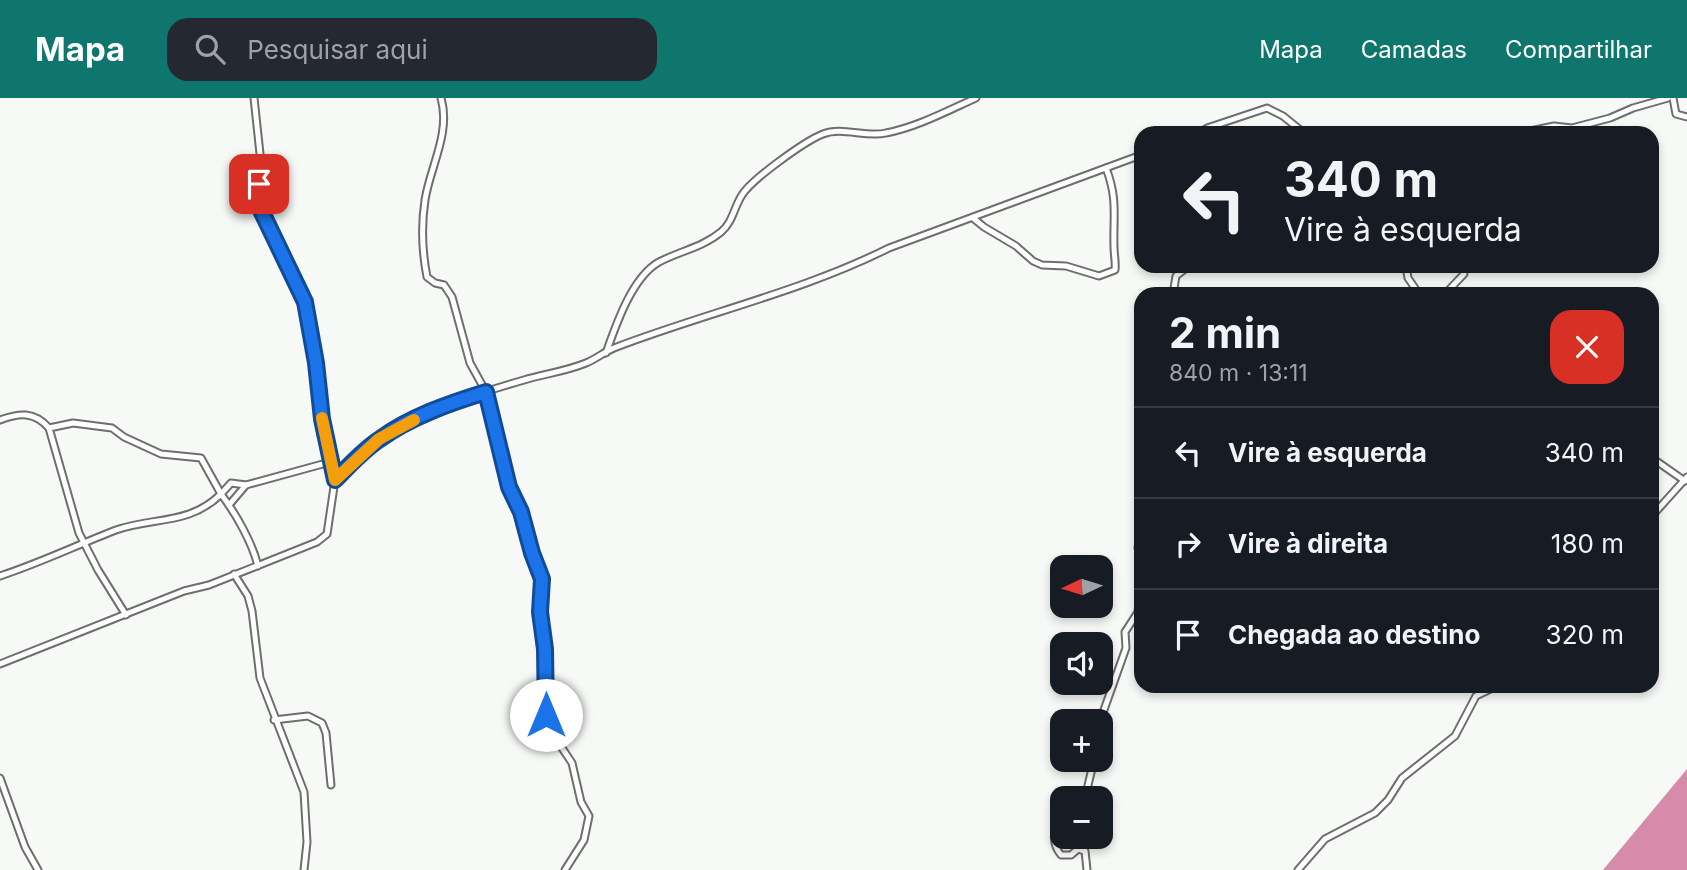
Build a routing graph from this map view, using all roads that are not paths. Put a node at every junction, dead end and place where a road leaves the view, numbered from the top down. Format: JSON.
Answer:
{"nodes":[{"id":1,"x":254,"y":98,"type":"edge"},
{"id":2,"x":441,"y":98,"type":"edge"},
{"id":3,"x":976,"y":98,"type":"edge"},
{"id":4,"x":1670,"y":98,"type":"edge"},
{"id":5,"x":1687,"y":117,"type":"edge"},
{"id":6,"x":1213,"y":126,"type":"edge"},
{"id":7,"x":1295,"y":126,"type":"edge"},
{"id":8,"x":1580,"y":126,"type":"edge"},
{"id":9,"x":1134,"y":158,"type":"edge"},
{"id":10,"x":1106,"y":168,"type":"junction"},
{"id":11,"x":974,"y":218,"type":"junction"},
{"id":12,"x":1464,"y":273,"type":"edge"},
{"id":13,"x":1452,"y":287,"type":"edge"},
{"id":14,"x":606,"y":353,"type":"junction"},
{"id":15,"x":486,"y":392,"type":"junction"},
{"id":16,"x":0,"y":420,"type":"edge"},
{"id":17,"x":48,"y":428,"type":"junction"},
{"id":18,"x":330,"y":462,"type":"junction"},
{"id":19,"x":1659,"y":462,"type":"edge"},
{"id":20,"x":1686,"y":479,"type":"edge"},
{"id":21,"x":335,"y":480,"type":"junction"},
{"id":22,"x":246,"y":485,"type":"junction"},
{"id":23,"x":221,"y":494,"type":"junction"},
{"id":24,"x":229,"y":505,"type":"junction"},
{"id":25,"x":1659,"y":508,"type":"edge"},
{"id":26,"x":79,"y":533,"type":"junction"},
{"id":27,"x":86,"y":544,"type":"junction"},
{"id":28,"x":77,"y":547,"type":"junction"},
{"id":29,"x":258,"y":566,"type":"junction"},
{"id":30,"x":234,"y":574,"type":"junction"},
{"id":31,"x":0,"y":576,"type":"edge"},
{"id":32,"x":126,"y":615,"type":"junction"},
{"id":33,"x":1134,"y":620,"type":"edge"},
{"id":34,"x":0,"y":664,"type":"edge"},
{"id":35,"x":1481,"y":693,"type":"edge"},
{"id":36,"x":1104,"y":709,"type":"edge"},
{"id":37,"x":274,"y":720,"type":"junction"},
{"id":38,"x":0,"y":778,"type":"edge"},
{"id":39,"x":331,"y":785,"type":"dead end"},
{"id":40,"x":1057,"y":849,"type":"edge"},
{"id":41,"x":1078,"y":849,"type":"edge"},
{"id":42,"x":1078,"y":849,"type":"edge"},
{"id":43,"x":38,"y":870,"type":"edge"},
{"id":44,"x":304,"y":870,"type":"edge"},
{"id":45,"x":565,"y":870,"type":"edge"},
{"id":46,"x":1087,"y":870,"type":"edge"},
{"id":47,"x":1298,"y":870,"type":"edge"}],
"edges":[{"from":1,"to":18,"type":"street"},
{"from":2,"to":15,"type":"street"},
{"from":3,"to":14,"type":"street"},
{"from":4,"to":5,"type":"street"},
{"from":4,"to":8,"type":"street"},
{"from":6,"to":7,"type":"street"},
{"from":9,"to":10,"type":"street"},
{"from":10,"to":11,"type":"street"},
{"from":10,"to":11,"type":"street"},
{"from":11,"to":14,"type":"street"},
{"from":12,"to":13,"type":"street"},
{"from":14,"to":15,"type":"street"},
{"from":15,"to":21,"type":"street"},
{"from":15,"to":45,"type":"street"},
{"from":16,"to":17,"type":"street"},
{"from":17,"to":23,"type":"street"},
{"from":17,"to":26,"type":"street"},
{"from":18,"to":21,"type":"street"},
{"from":18,"to":22,"type":"street"},
{"from":19,"to":20,"type":"street"},
{"from":20,"to":25,"type":"street"},
{"from":21,"to":29,"type":"street"},
{"from":22,"to":23,"type":"street"},
{"from":22,"to":24,"type":"street"},
{"from":23,"to":24,"type":"street"},
{"from":23,"to":27,"type":"street"},
{"from":24,"to":29,"type":"street"},
{"from":26,"to":27,"type":"street"},
{"from":26,"to":28,"type":"street"},
{"from":27,"to":28,"type":"street"},
{"from":27,"to":32,"type":"street"},
{"from":28,"to":31,"type":"street"},
{"from":29,"to":30,"type":"street"},
{"from":30,"to":32,"type":"street"},
{"from":30,"to":37,"type":"street"},
{"from":32,"to":34,"type":"street"},
{"from":33,"to":36,"type":"street"},
{"from":35,"to":47,"type":"street"},
{"from":37,"to":39,"type":"street"},
{"from":37,"to":44,"type":"street"},
{"from":38,"to":43,"type":"street"},
{"from":40,"to":42,"type":"street"},
{"from":41,"to":46,"type":"street"}]}
